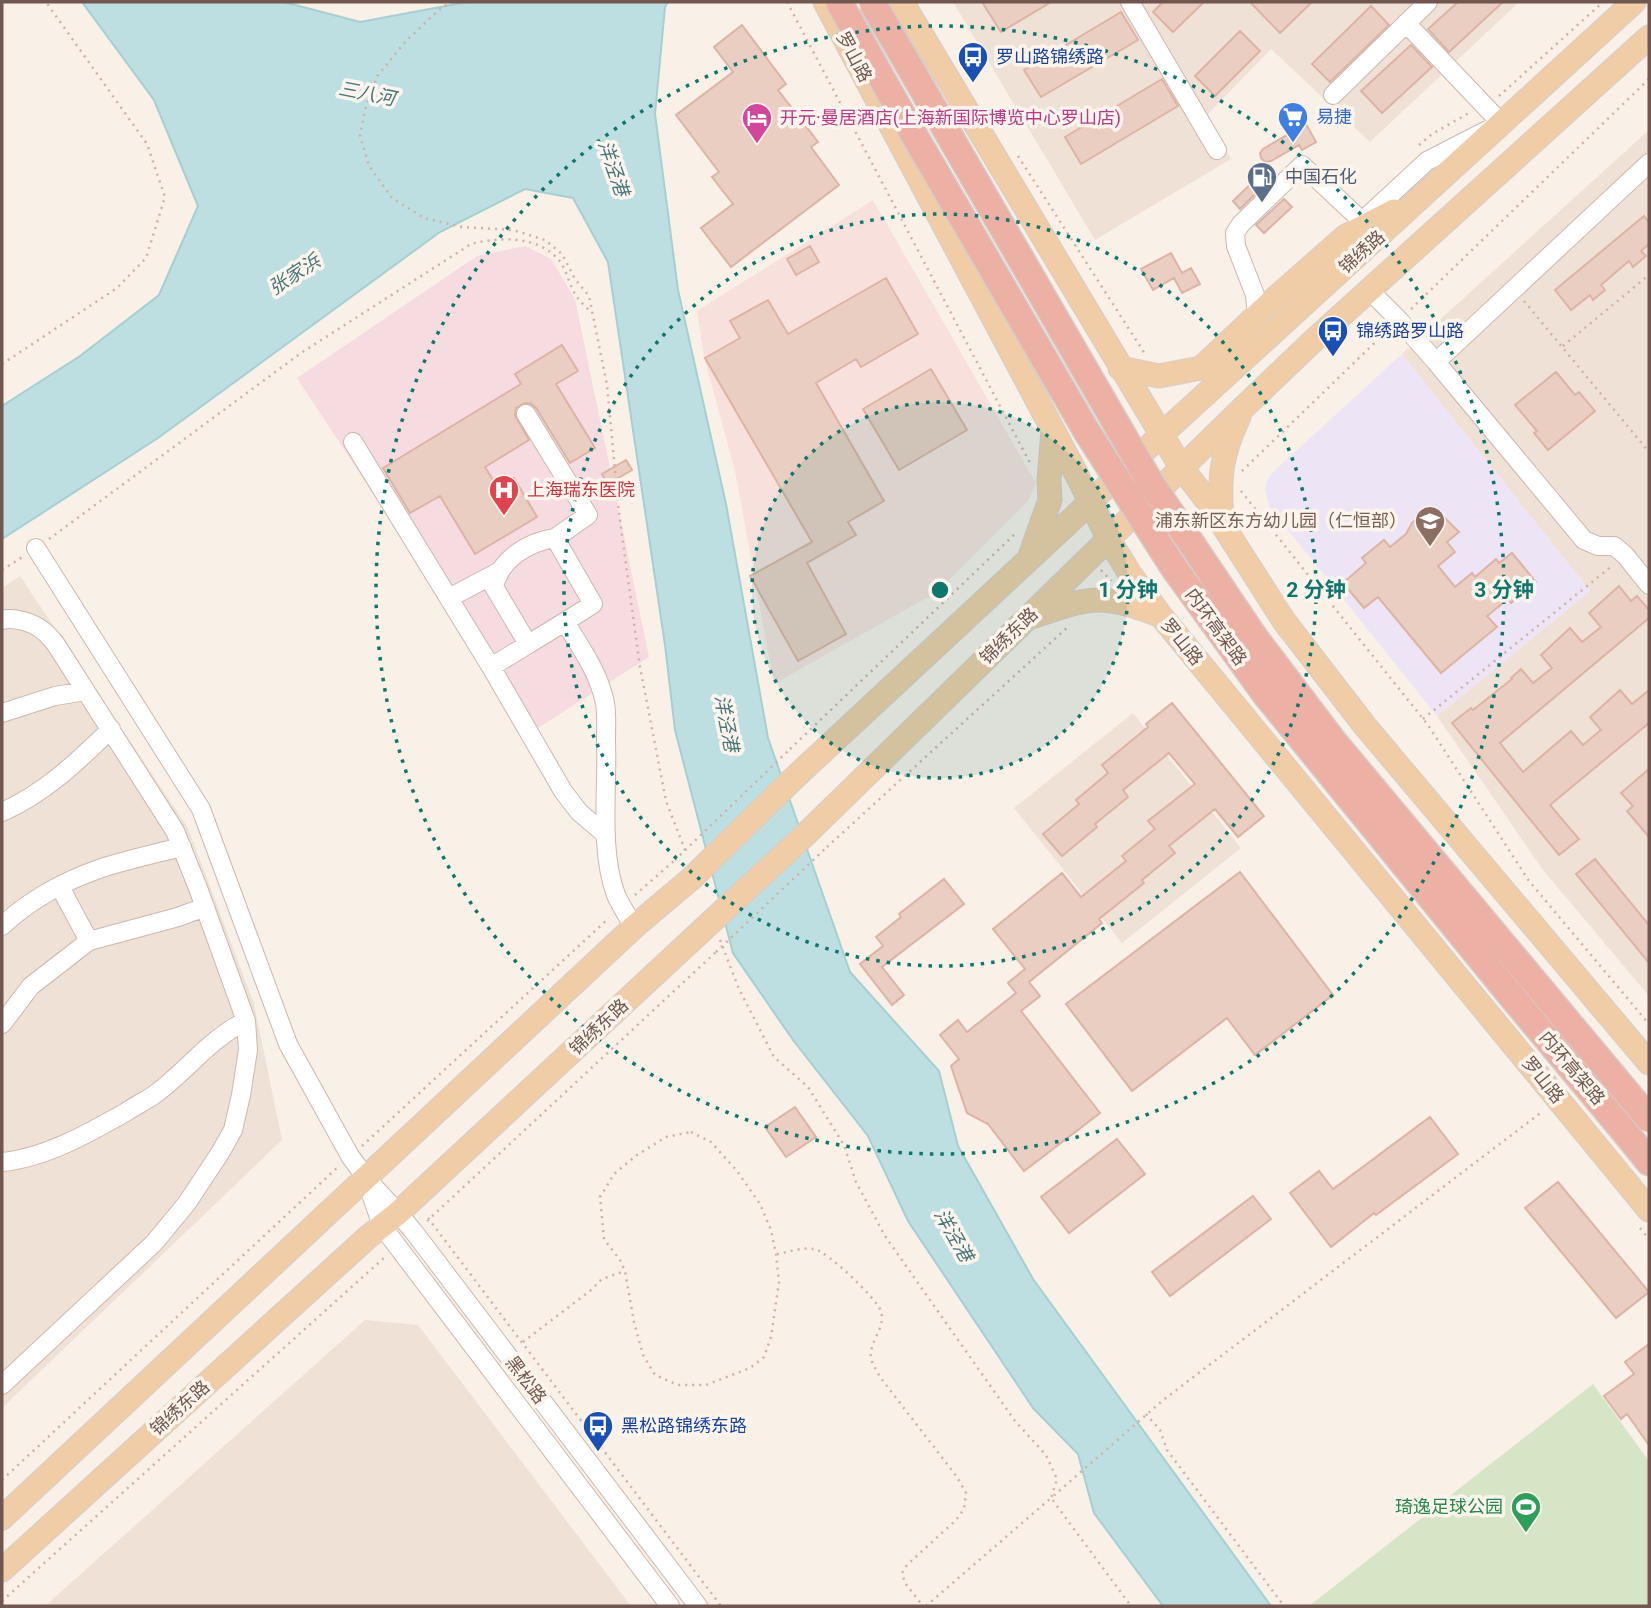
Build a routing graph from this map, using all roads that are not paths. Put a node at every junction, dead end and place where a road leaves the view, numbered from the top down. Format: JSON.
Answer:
{"nodes":[{"id":1,"x":825,"y":2,"type":"edge"},
{"id":2,"x":839,"y":2,"type":"edge"},
{"id":3,"x":872,"y":2,"type":"edge"},
{"id":4,"x":902,"y":2,"type":"edge"},
{"id":5,"x":1130,"y":2,"type":"edge"},
{"id":6,"x":1428,"y":2,"type":"edge"},
{"id":7,"x":1634,"y":2,"type":"edge"},
{"id":8,"x":1406,"y":23,"type":"junction"},
{"id":9,"x":1649,"y":37,"type":"edge"},
{"id":10,"x":1333,"y":95,"type":"dead end"},
{"id":11,"x":1501,"y":124,"type":"junction"},
{"id":12,"x":1217,"y":150,"type":"dead end"},
{"id":13,"x":1649,"y":163,"type":"edge"},
{"id":14,"x":1419,"y":199,"type":"junction"},
{"id":15,"x":1354,"y":229,"type":"junction"},
{"id":16,"x":1370,"y":291,"type":"junction"},
{"id":17,"x":1257,"y":314,"type":"junction"},
{"id":18,"x":1436,"y":362,"type":"junction"},
{"id":19,"x":1120,"y":368,"type":"junction"},
{"id":20,"x":1243,"y":408,"type":"junction"},
{"id":21,"x":526,"y":414,"type":"dead end"},
{"id":22,"x":1053,"y":430,"type":"junction"},
{"id":23,"x":1161,"y":435,"type":"junction"},
{"id":24,"x":352,"y":442,"type":"dead end"},
{"id":25,"x":1181,"y":467,"type":"junction"},
{"id":26,"x":1090,"y":502,"type":"junction"},
{"id":27,"x":1223,"y":526,"type":"junction"},
{"id":28,"x":555,"y":538,"type":"junction"},
{"id":29,"x":1108,"y":538,"type":"junction"},
{"id":30,"x":36,"y":548,"type":"road end"},
{"id":31,"x":1028,"y":561,"type":"junction"},
{"id":32,"x":492,"y":580,"type":"junction"},
{"id":33,"x":1649,"y":585,"type":"edge"},
{"id":34,"x":449,"y":598,"type":"junction"},
{"id":35,"x":1161,"y":616,"type":"junction"},
{"id":36,"x":1026,"y":619,"type":"junction"},
{"id":37,"x":2,"y":620,"type":"edge"},
{"id":38,"x":565,"y":622,"type":"junction"},
{"id":39,"x":528,"y":645,"type":"junction"},
{"id":40,"x":491,"y":667,"type":"junction"},
{"id":41,"x":86,"y":691,"type":"junction"},
{"id":42,"x":2,"y":713,"type":"edge"},
{"id":43,"x":111,"y":729,"type":"junction"},
{"id":44,"x":2,"y":812,"type":"edge"},
{"id":45,"x":606,"y":835,"type":"junction"},
{"id":46,"x":182,"y":847,"type":"junction"},
{"id":47,"x":60,"y":887,"type":"junction"},
{"id":48,"x":205,"y":907,"type":"junction"},
{"id":49,"x":2,"y":926,"type":"edge"},
{"id":50,"x":634,"y":927,"type":"junction"},
{"id":51,"x":89,"y":941,"type":"junction"},
{"id":52,"x":246,"y":1021,"type":"junction"},
{"id":53,"x":2,"y":1024,"type":"edge"},
{"id":54,"x":1649,"y":1063,"type":"edge"},
{"id":55,"x":1649,"y":1119,"type":"edge"},
{"id":56,"x":1641,"y":1152,"type":"edge"},
{"id":57,"x":2,"y":1162,"type":"edge"},
{"id":58,"x":366,"y":1178,"type":"junction"},
{"id":59,"x":1649,"y":1210,"type":"edge"},
{"id":60,"x":390,"y":1219,"type":"junction"},
{"id":61,"x":2,"y":1385,"type":"edge"},
{"id":62,"x":2,"y":1518,"type":"edge"},
{"id":63,"x":2,"y":1570,"type":"edge"},
{"id":64,"x":670,"y":1606,"type":"edge"},
{"id":65,"x":698,"y":1606,"type":"edge"}],
"edges":[{"from":1,"to":22,"type":"main road","name":"罗山路"},
{"from":2,"to":56,"type":"highway","name":"内环高架路","bridge":true},
{"from":3,"to":55,"type":"highway","name":"内环高架路","bridge":true},
{"from":4,"to":19,"type":"main road"},
{"from":5,"to":12,"type":"street"},
{"from":6,"to":8,"type":"street"},
{"from":7,"to":11,"type":"main road","name":"锦绣路"},
{"from":8,"to":10,"type":"street"},
{"from":8,"to":11,"type":"street"},
{"from":9,"to":16,"type":"main road","name":"锦绣路"},
{"from":11,"to":14,"type":"main road","name":"锦绣路"},
{"from":11,"to":15,"type":"street"},
{"from":13,"to":18,"type":"street"},
{"from":14,"to":15,"type":"main road"},
{"from":14,"to":23,"type":"main road","name":"锦绣路"},
{"from":15,"to":17,"type":"main road"},
{"from":15,"to":17,"type":"street"},
{"from":16,"to":18,"type":"street"},
{"from":16,"to":20,"type":"main road","name":"锦绣路"},
{"from":17,"to":19,"type":"main road"},
{"from":18,"to":33,"type":"street"},
{"from":19,"to":23,"type":"main road"},
{"from":20,"to":25,"type":"main road","name":"锦绣路"},
{"from":20,"to":27,"type":"main road"},
{"from":21,"to":28,"type":"street"},
{"from":22,"to":26,"type":"main road","name":"罗山路"},
{"from":22,"to":31,"type":"main road"},
{"from":23,"to":25,"type":"main road"},
{"from":23,"to":26,"type":"main road","name":"锦绣路"},
{"from":24,"to":34,"type":"street"},
{"from":25,"to":27,"type":"main road"},
{"from":25,"to":29,"type":"main road","name":"锦绣东路"},
{"from":26,"to":29,"type":"main road","name":"罗山路"},
{"from":26,"to":31,"type":"main road"},
{"from":27,"to":54,"type":"main road"},
{"from":28,"to":32,"type":"street"},
{"from":28,"to":38,"type":"street"},
{"from":29,"to":35,"type":"main road","name":"罗山路"},
{"from":29,"to":36,"type":"main road","name":"锦绣东路"},
{"from":30,"to":58,"type":"street"},
{"from":31,"to":50,"type":"main road","bridge":true},
{"from":32,"to":34,"type":"street"},
{"from":32,"to":39,"type":"street"},
{"from":34,"to":40,"type":"street"},
{"from":35,"to":36,"type":"main road"},
{"from":35,"to":59,"type":"main road","name":"罗山路"},
{"from":36,"to":60,"type":"main road","name":"锦绣东路","bridge":true},
{"from":37,"to":41,"type":"street"},
{"from":38,"to":39,"type":"street"},
{"from":38,"to":45,"type":"street"},
{"from":39,"to":40,"type":"street"},
{"from":40,"to":45,"type":"street"},
{"from":41,"to":42,"type":"street"},
{"from":41,"to":43,"type":"street"},
{"from":43,"to":44,"type":"street"},
{"from":43,"to":46,"type":"street"},
{"from":45,"to":50,"type":"street"},
{"from":46,"to":47,"type":"street"},
{"from":46,"to":48,"type":"street"},
{"from":47,"to":49,"type":"street"},
{"from":47,"to":51,"type":"street"},
{"from":48,"to":51,"type":"street"},
{"from":48,"to":52,"type":"street"},
{"from":50,"to":58,"type":"main road"},
{"from":51,"to":53,"type":"street"},
{"from":52,"to":57,"type":"street"},
{"from":52,"to":61,"type":"street"},
{"from":58,"to":60,"type":"street"},
{"from":58,"to":62,"type":"main road"},
{"from":60,"to":63,"type":"main road","name":"锦绣东路"},
{"from":60,"to":64,"type":"street"},
{"from":60,"to":65,"type":"street","name":"黑松路"}]}
